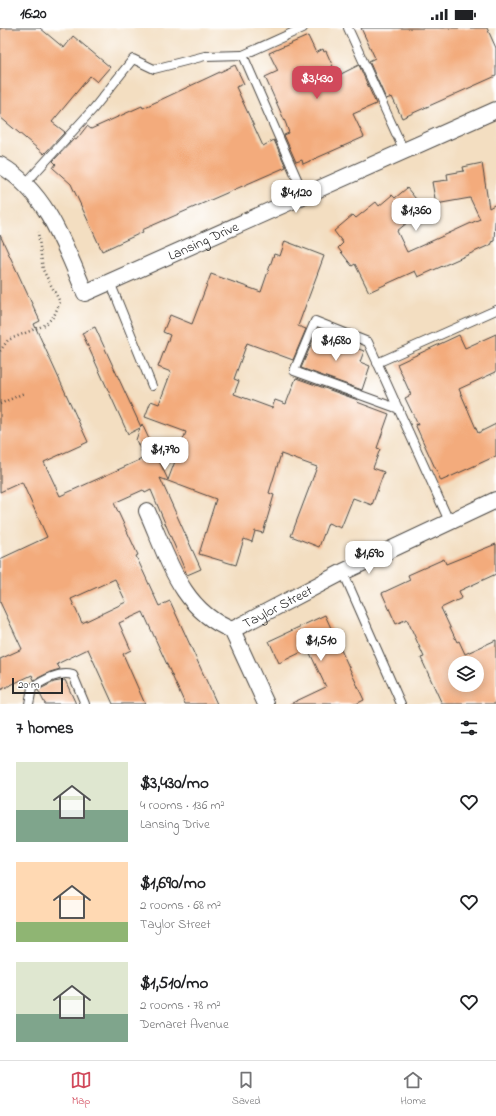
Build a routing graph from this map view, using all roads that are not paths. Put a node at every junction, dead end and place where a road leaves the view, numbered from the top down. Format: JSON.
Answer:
{"nodes":[{"id":1,"x":303,"y":28,"type":"edge"},
{"id":2,"x":348,"y":28,"type":"edge"},
{"id":3,"x":243,"y":55,"type":"junction"},
{"id":4,"x":496,"y":110,"type":"edge"},
{"id":5,"x":404,"y":151,"type":"junction"},
{"id":6,"x":0,"y":165,"type":"edge"},
{"id":7,"x":25,"y":184,"type":"junction"},
{"id":8,"x":304,"y":196,"type":"junction"},
{"id":9,"x":110,"y":282,"type":"junction"},
{"id":10,"x":496,"y":310,"type":"edge"},
{"id":11,"x":377,"y":363,"type":"junction"},
{"id":12,"x":152,"y":386,"type":"dead end"},
{"id":13,"x":399,"y":410,"type":"junction"},
{"id":14,"x":496,"y":500,"type":"edge"},
{"id":15,"x":147,"y":511,"type":"dead end"},
{"id":16,"x":449,"y":521,"type":"junction"},
{"id":17,"x":343,"y":572,"type":"junction"},
{"id":18,"x":232,"y":630,"type":"junction"},
{"id":19,"x":29,"y":704,"type":"edge"},
{"id":20,"x":85,"y":704,"type":"edge"},
{"id":21,"x":266,"y":704,"type":"edge"},
{"id":22,"x":401,"y":704,"type":"edge"}],
"edges":[{"from":1,"to":3,"type":"lane"},
{"from":2,"to":5,"type":"lane"},
{"from":3,"to":7,"type":"lane"},
{"from":3,"to":8,"type":"lane"},
{"from":4,"to":5,"type":"street","name":"Lansing Drive"},
{"from":5,"to":8,"type":"street","name":"Lansing Drive"},
{"from":6,"to":7,"type":"street"},
{"from":7,"to":9,"type":"street","name":"Lansing Drive"},
{"from":8,"to":9,"type":"street","name":"Lansing Drive"},
{"from":9,"to":12,"type":"lane"},
{"from":10,"to":11,"type":"lane"},
{"from":11,"to":13,"type":"lane"},
{"from":11,"to":13,"type":"lane"},
{"from":13,"to":16,"type":"lane"},
{"from":14,"to":16,"type":"street","name":"Taylor Street"},
{"from":15,"to":18,"type":"street"},
{"from":16,"to":17,"type":"street","name":"Taylor Street"},
{"from":17,"to":18,"type":"street","name":"Taylor Street"},
{"from":17,"to":22,"type":"lane"},
{"from":18,"to":21,"type":"street"},
{"from":19,"to":20,"type":"lane"}]}
